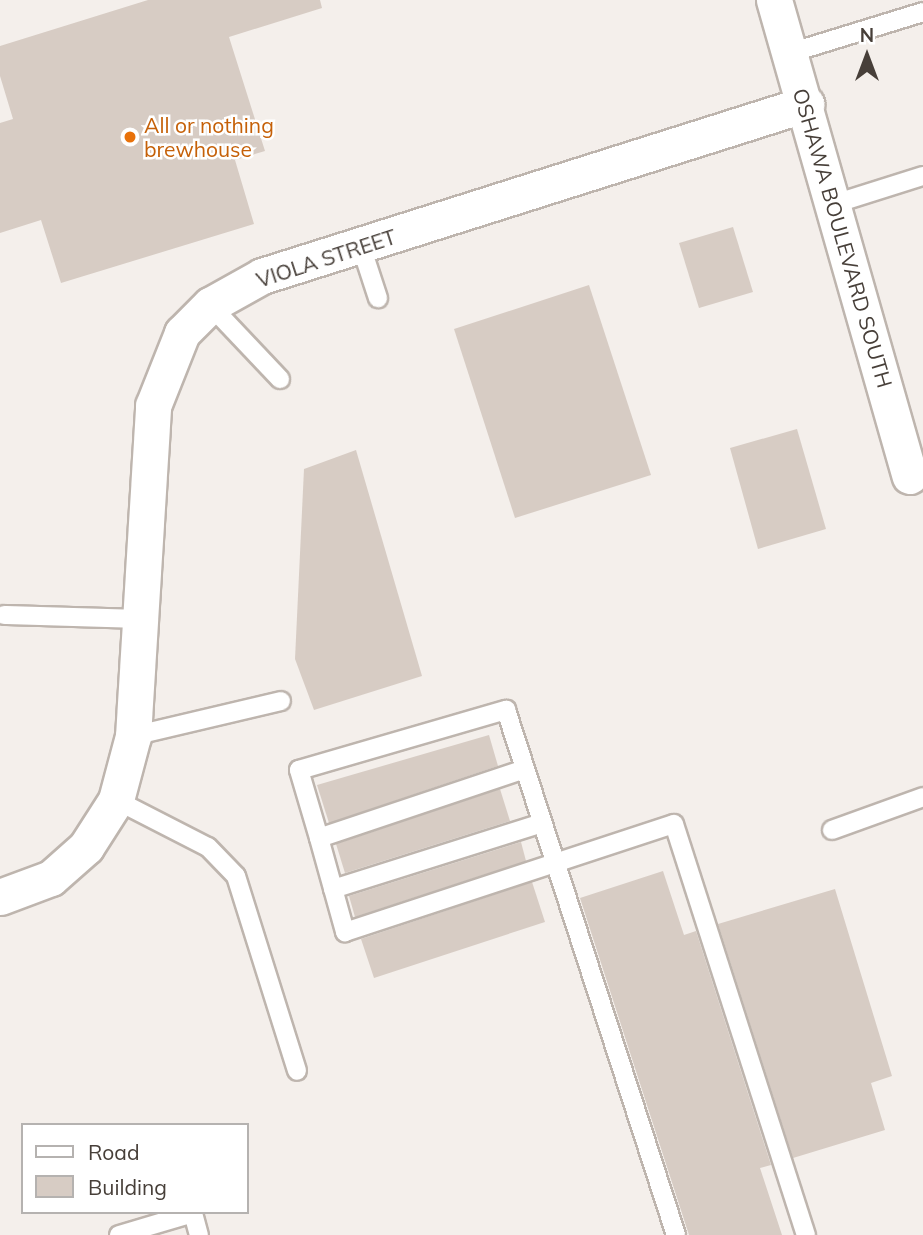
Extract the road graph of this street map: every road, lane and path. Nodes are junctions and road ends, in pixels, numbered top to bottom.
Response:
1 (774, 0) edge
2 (923, 12) edge
3 (790, 53) junction
4 (806, 104) junction
5 (923, 176) edge
6 (834, 204) junction
7 (361, 246) junction
8 (378, 298) dead end
9 (210, 305) junction
10 (280, 379) dead end
11 (910, 476) dead end
12 (4, 615) dead end
13 (140, 619) junction
14 (281, 701) dead end
15 (133, 736) junction
16 (525, 769) junction
17 (923, 797) edge
18 (116, 800) junction
19 (542, 823) junction
20 (832, 830) dead end
21 (319, 838) junction
22 (554, 860) junction
23 (333, 889) junction
24 (0, 898) edge
25 (297, 1071) dead end
26 (190, 1214) edge
27 (193, 1214) edge
28 (119, 1235) edge
29 (199, 1235) edge
30 (676, 1235) edge
31 (806, 1235) edge

1 - 3 street, OSHAWA BOULEVARD SOUTH
2 - 3 lane
3 - 4 street, OSHAWA BOULEVARD SOUTH
4 - 6 street, OSHAWA BOULEVARD SOUTH
4 - 7 street, VIOLA STREET
5 - 6 lane
6 - 11 street, OSHAWA BOULEVARD SOUTH
7 - 8 lane
7 - 9 street, VIOLA STREET
9 - 10 lane
9 - 13 street, VIOLA STREET
12 - 13 lane
13 - 15 street, VIOLA STREET
14 - 15 lane
15 - 18 street, VIOLA STREET
16 - 19 lane
16 - 21 lane
16 - 21 lane
17 - 20 lane
18 - 24 street, VIOLA STREET
18 - 25 lane
19 - 22 lane
19 - 23 lane
21 - 23 lane
22 - 23 lane
22 - 30 lane
22 - 31 lane
26 - 28 lane
27 - 29 lane

